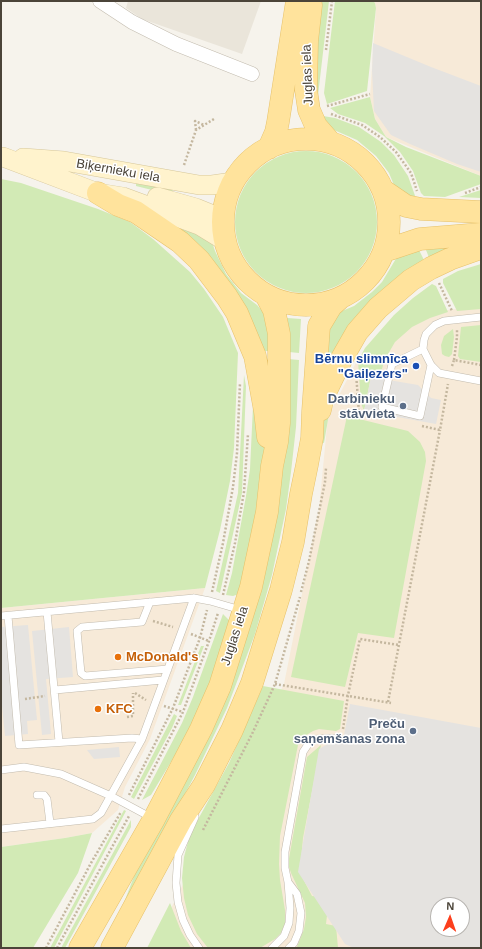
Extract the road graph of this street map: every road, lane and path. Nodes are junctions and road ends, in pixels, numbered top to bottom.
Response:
1 (100, 1) edge
2 (297, 1) edge
3 (312, 1) edge
4 (252, 74) dead end
5 (370, 94) dead end
6 (323, 108) dead end
7 (327, 113) dead end
8 (214, 119) dead end
9 (204, 125) junction
10 (196, 130) junction
11 (330, 142) junction
12 (277, 144) junction
13 (2, 156) edge
14 (184, 165) dead end
15 (61, 179) junction
16 (233, 182) junction
17 (384, 191) junction
18 (98, 193) junction
19 (418, 194) dead end
20 (481, 212) edge
21 (389, 214) junction
22 (223, 219) junction
23 (481, 221) edge
24 (481, 234) edge
25 (225, 241) junction
26 (481, 248) edge
27 (384, 251) junction
28 (266, 295) junction
29 (339, 299) junction
30 (318, 305) junction
31 (481, 317) edge
32 (423, 349) junction
33 (431, 365) junction
34 (481, 381) edge
35 (440, 430) dead end
36 (312, 438) junction
37 (272, 466) junction
38 (326, 466) dead end
39 (301, 494) junction
40 (194, 598) junction
41 (150, 602) junction
42 (244, 611) junction
43 (47, 612) junction
44 (4, 616) edge
45 (399, 645) junction
46 (168, 669) junction
47 (163, 680) junction
48 (275, 684) junction
49 (55, 693) junction
50 (348, 695) junction
51 (15, 700) junction
52 (155, 703) junction
53 (183, 712) dead end
54 (128, 717) dead end
55 (142, 739) junction
56 (342, 740) joint
57 (60, 742) junction
58 (1, 770) edge
59 (204, 785) junction
60 (37, 795) dead end
61 (111, 796) junction
62 (154, 819) junction
63 (50, 823) junction
64 (1, 829) edge
65 (203, 830) dead end
66 (288, 882) junction
67 (80, 948) edge
68 (112, 948) edge
69 (199, 948) edge
70 (272, 948) edge
71 (289, 948) edge

1 - 4 street
2 - 12 main road, Juglas iela
3 - 11 main road, Juglas iela
5 - 6 path
7 - 19 path
8 - 9 path
9 - 10 path
9 - 10 path
10 - 14 path
11 - 12 main road
11 - 17 main road
12 - 16 main road
13 - 15 main road, Biķernieku iela
13 - 16 main road, Biķernieku iela
15 - 18 main road, Biķernieku iela
15 - 22 main road, Biķernieku iela
16 - 22 main road
17 - 20 main road
17 - 21 main road
18 - 25 main road, Biķernieku iela
18 - 37 main road
21 - 23 main road
21 - 27 main road
22 - 25 main road
24 - 27 main road
25 - 28 main road
26 - 36 main road
27 - 29 main road
28 - 30 main road
28 - 37 main road, Juglas iela
29 - 30 main road
29 - 36 main road
30 - 39 main road
31 - 32 lane
32 - 33 lane
32 - 33 lane
33 - 34 lane
35 - 45 path
36 - 39 main road
37 - 42 main road, Juglas iela
38 - 48 path
39 - 59 main road
40 - 41 lane
40 - 42 lane
40 - 46 lane
41 - 43 lane
41 - 46 lane
42 - 62 main road, Juglas iela
43 - 44 lane
43 - 49 lane
44 - 51 lane
45 - 50 path
45 - 50 path
46 - 47 lane
47 - 49 lane
47 - 52 lane
48 - 50 path
48 - 65 path
49 - 51 path
49 - 57 lane
50 - 56 path
51 - 57 lane
52 - 53 path
52 - 54 path
52 - 55 lane
55 - 57 lane
55 - 61 lane
56 - 66 lane
58 - 61 lane
59 - 68 main road
59 - 69 lane
60 - 63 lane
61 - 62 lane
61 - 63 lane
62 - 67 main road, Juglas iela
63 - 64 lane
66 - 70 lane
66 - 71 lane

